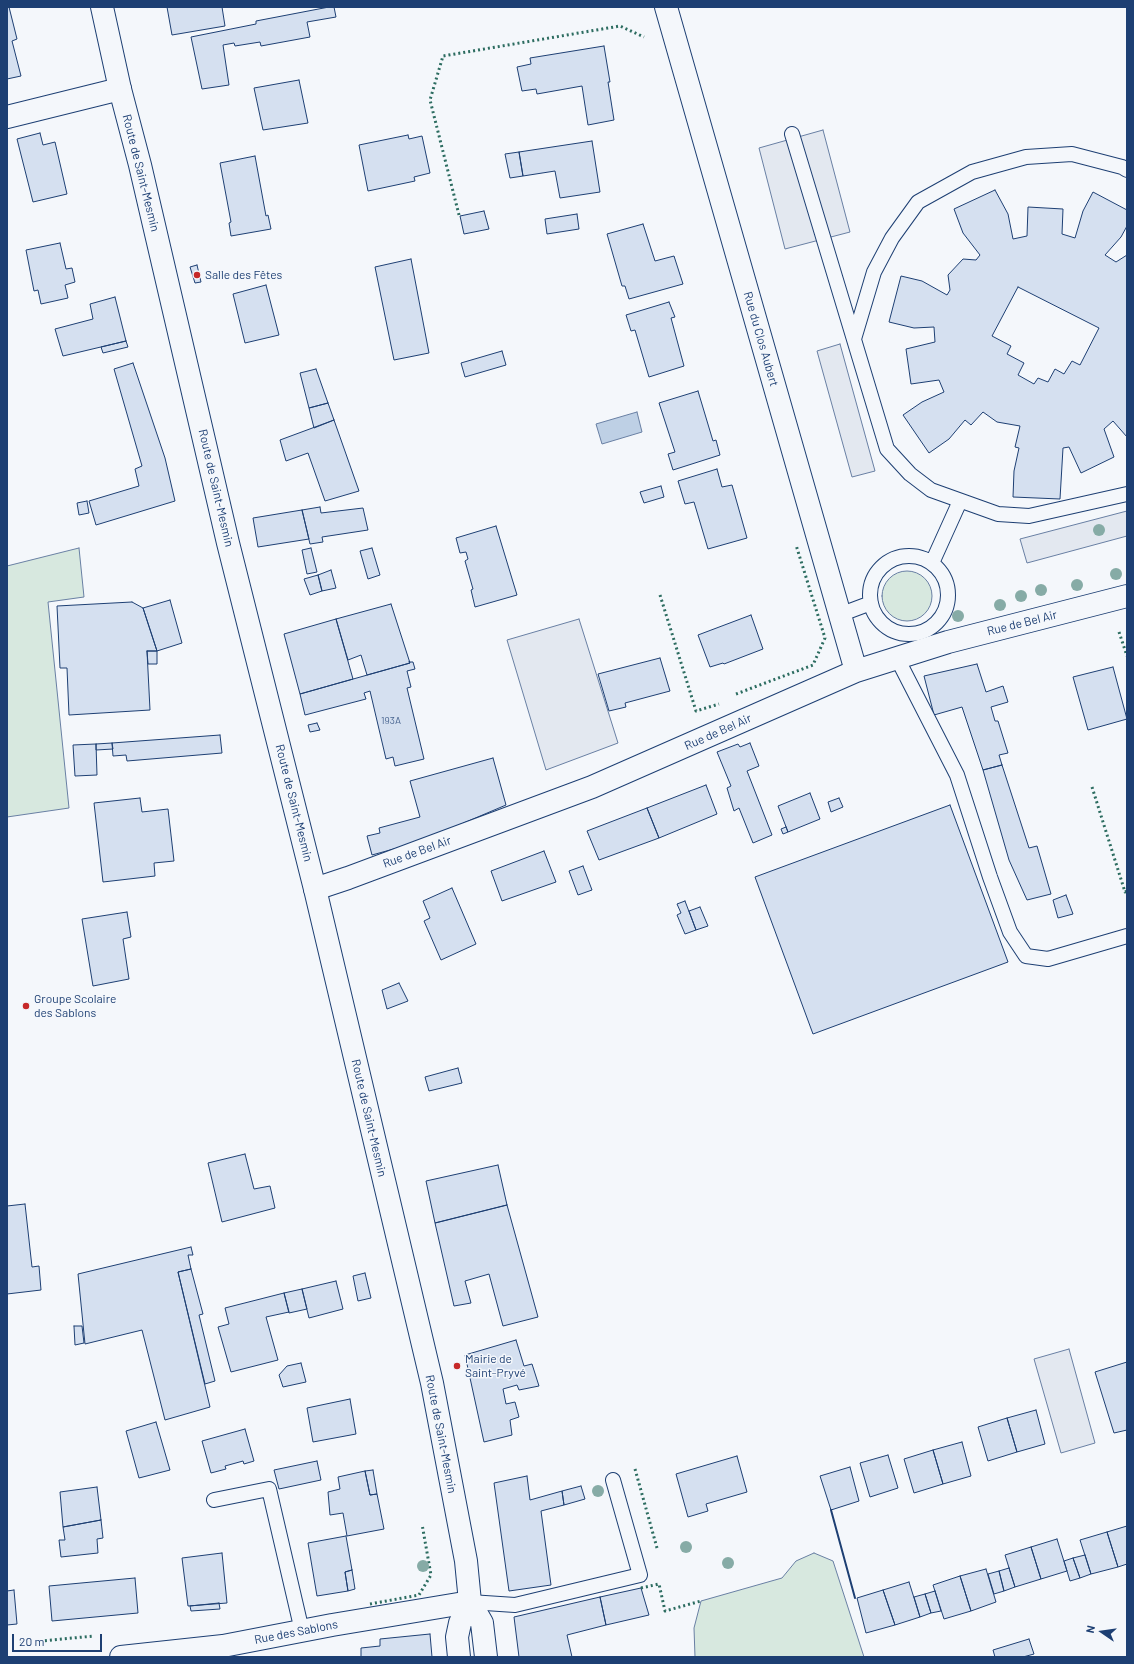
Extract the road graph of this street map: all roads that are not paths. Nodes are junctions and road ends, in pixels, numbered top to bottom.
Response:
1 (102, 7) edge
2 (666, 7) edge
3 (120, 89) junction
4 (7, 117) edge
5 (792, 134) dead end
6 (1127, 170) edge
7 (854, 339) junction
8 (1127, 494) edge
9 (960, 502) junction
10 (932, 563) junction
11 (1127, 596) edge
12 (871, 603) junction
13 (839, 615) junction
14 (926, 640) junction
15 (897, 658) junction
16 (856, 671) junction
17 (315, 889) junction
18 (1127, 936) edge
19 (613, 1480) dead end
20 (214, 1500) dead end
21 (470, 1602) junction
22 (302, 1631) junction
23 (122, 1657) edge
24 (459, 1657) edge
25 (486, 1657) edge

1 - 3 street, Route de Saint-Mesmin
2 - 13 street, Rue du Clos Aubert
3 - 4 street
3 - 17 street, Route de Saint-Mesmin
5 - 7 lane
6 - 7 lane
7 - 9 lane
8 - 9 lane
9 - 10 lane
10 - 12 lane
10 - 14 lane
11 - 14 street, Rue de Bel Air
12 - 13 lane
12 - 14 lane
13 - 16 street, Rue du Clos Aubert
14 - 15 street, Rue de Bel Air
15 - 16 street, Rue de Bel Air
15 - 18 lane
16 - 17 street, Rue de Bel Air
17 - 21 street, Route de Saint-Mesmin
19 - 21 lane
20 - 22 lane
21 - 22 street, Rue des Sablons
21 - 24 street
21 - 25 street, Route de Saint-Mesmin
22 - 23 street, Rue des Sablons

